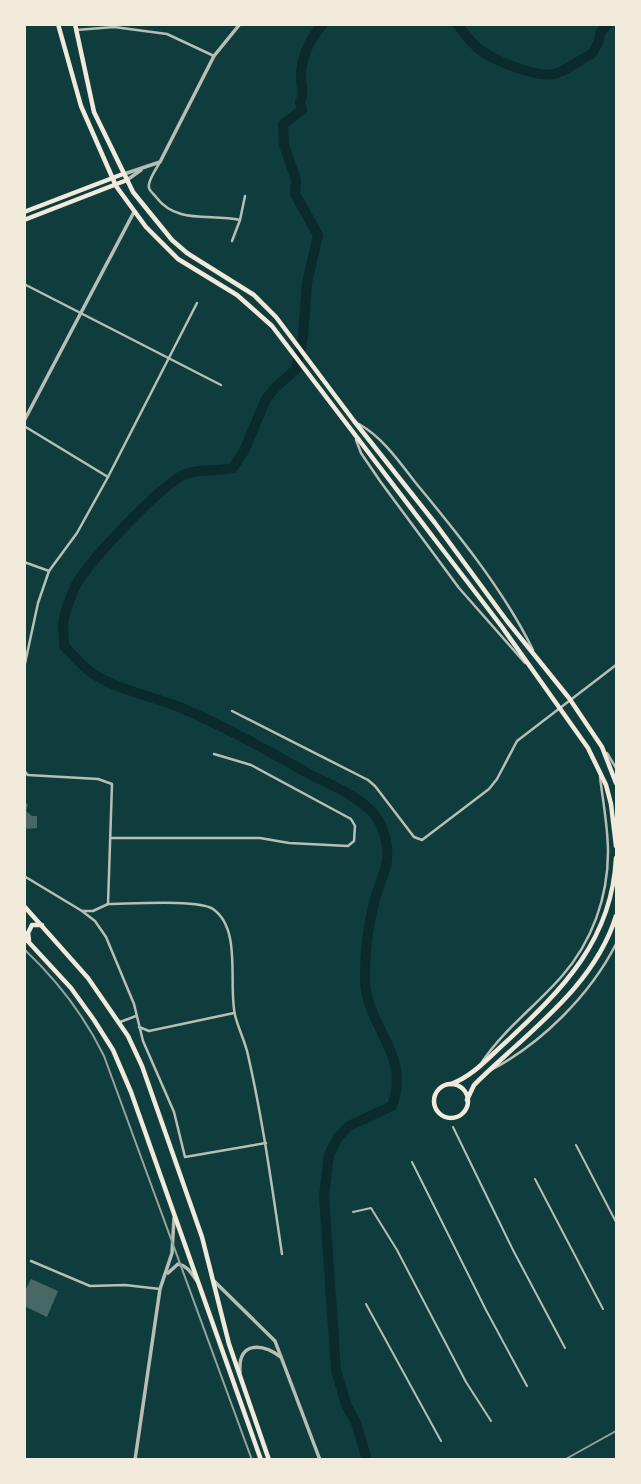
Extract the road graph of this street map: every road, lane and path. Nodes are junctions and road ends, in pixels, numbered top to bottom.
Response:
1 (58, 24) edge
2 (90, 24) edge
3 (240, 24) edge
4 (75, 27) edge
5 (91, 31) junction
6 (214, 56) junction
7 (160, 162) junction
8 (142, 168) junction
9 (123, 174) junction
10 (113, 178) junction
11 (127, 180) junction
12 (116, 186) junction
13 (245, 196) dead end
14 (24, 212) edge
15 (134, 212) junction
16 (24, 220) edge
17 (240, 220) junction
18 (232, 241) dead end
19 (24, 284) edge
20 (197, 303) dead end
21 (82, 312) junction
22 (167, 357) junction
23 (221, 385) dead end
24 (354, 421) junction
25 (24, 424) edge
26 (349, 428) junction
27 (108, 477) junction
28 (24, 562) edge
29 (49, 571) junction
30 (536, 656) junction
31 (617, 665) edge
32 (24, 668) edge
33 (547, 691) junction
34 (571, 700) junction
35 (560, 708) junction
36 (232, 711) dead end
37 (602, 747) junction
38 (214, 754) dead end
39 (617, 768) edge
40 (24, 771) edge
41 (600, 773) junction
42 (617, 783) edge
43 (110, 838) junction
44 (617, 846) edge
45 (617, 858) edge
46 (24, 876) edge
47 (108, 904) junction
48 (24, 906) edge
49 (82, 911) junction
50 (617, 916) edge
51 (43, 925) junction
52 (27, 940) edge
53 (617, 944) edge
54 (234, 1013) junction
55 (136, 1016) junction
56 (119, 1023) junction
57 (139, 1027) junction
58 (479, 1066) junction
59 (485, 1074) junction
60 (451, 1084) junction
61 (467, 1100) junction
62 (453, 1127) dead end
63 (265, 1143) junction
64 (576, 1145) dead end
65 (412, 1161) dead end
66 (535, 1179) dead end
67 (353, 1212) dead end
68 (174, 1216) junction
69 (617, 1222) edge
70 (282, 1254) dead end
71 (31, 1261) dead end
72 (164, 1278) junction
73 (213, 1280) junction
74 (197, 1282) junction
75 (160, 1289) junction
76 (366, 1304) dead end
77 (603, 1310) dead end
78 (565, 1348) dead end
79 (283, 1359) junction
80 (241, 1381) junction
81 (527, 1386) dead end
82 (491, 1421) dead end
83 (441, 1441) dead end
84 (135, 1460) edge
85 (261, 1460) edge
86 (269, 1460) edge
87 (320, 1460) edge

1 - 10 main road
2 - 5 street
3 - 6 street
4 - 5 street
4 - 9 main road
5 - 6 street
6 - 7 street
7 - 8 street
7 - 17 street
8 - 9 street
8 - 11 street
9 - 10 main road
9 - 11 main road
10 - 12 main road
10 - 14 main road
11 - 12 main road
11 - 24 main road
12 - 15 main road
12 - 16 main road
13 - 17 street
15 - 21 street
15 - 26 main road
17 - 18 street
19 - 21 street
20 - 22 street
21 - 22 street
21 - 25 street
22 - 23 street
22 - 27 street
24 - 30 main road
24 - 30 street
25 - 27 street
26 - 33 main road
26 - 33 street
27 - 29 street
28 - 29 street
29 - 32 street
30 - 34 main road
31 - 34 street
33 - 35 main road
34 - 35 street
34 - 37 main road
35 - 36 street
35 - 41 main road
37 - 39 street
37 - 42 main road
38 - 43 street
40 - 43 street
41 - 44 main road
41 - 58 street
43 - 47 street
45 - 58 main road
46 - 49 street
47 - 49 street
47 - 54 street
48 - 51 main road
49 - 55 street
50 - 59 main road
51 - 52 main road
51 - 56 main road
52 - 68 main road
53 - 59 street
54 - 57 street
54 - 63 street
55 - 56 street
55 - 57 street
56 - 73 main road
57 - 63 street
58 - 60 main road
59 - 61 main road
60 - 61 main road
60 - 61 main road
62 - 78 lane
63 - 70 street
64 - 69 lane
65 - 81 lane
66 - 77 lane
67 - 82 lane
68 - 72 street
68 - 74 main road
71 - 75 street
72 - 74 street
72 - 75 street
73 - 79 street
73 - 80 main road
74 - 85 main road
75 - 84 street
76 - 83 lane
79 - 80 street
79 - 87 street
80 - 86 main road

